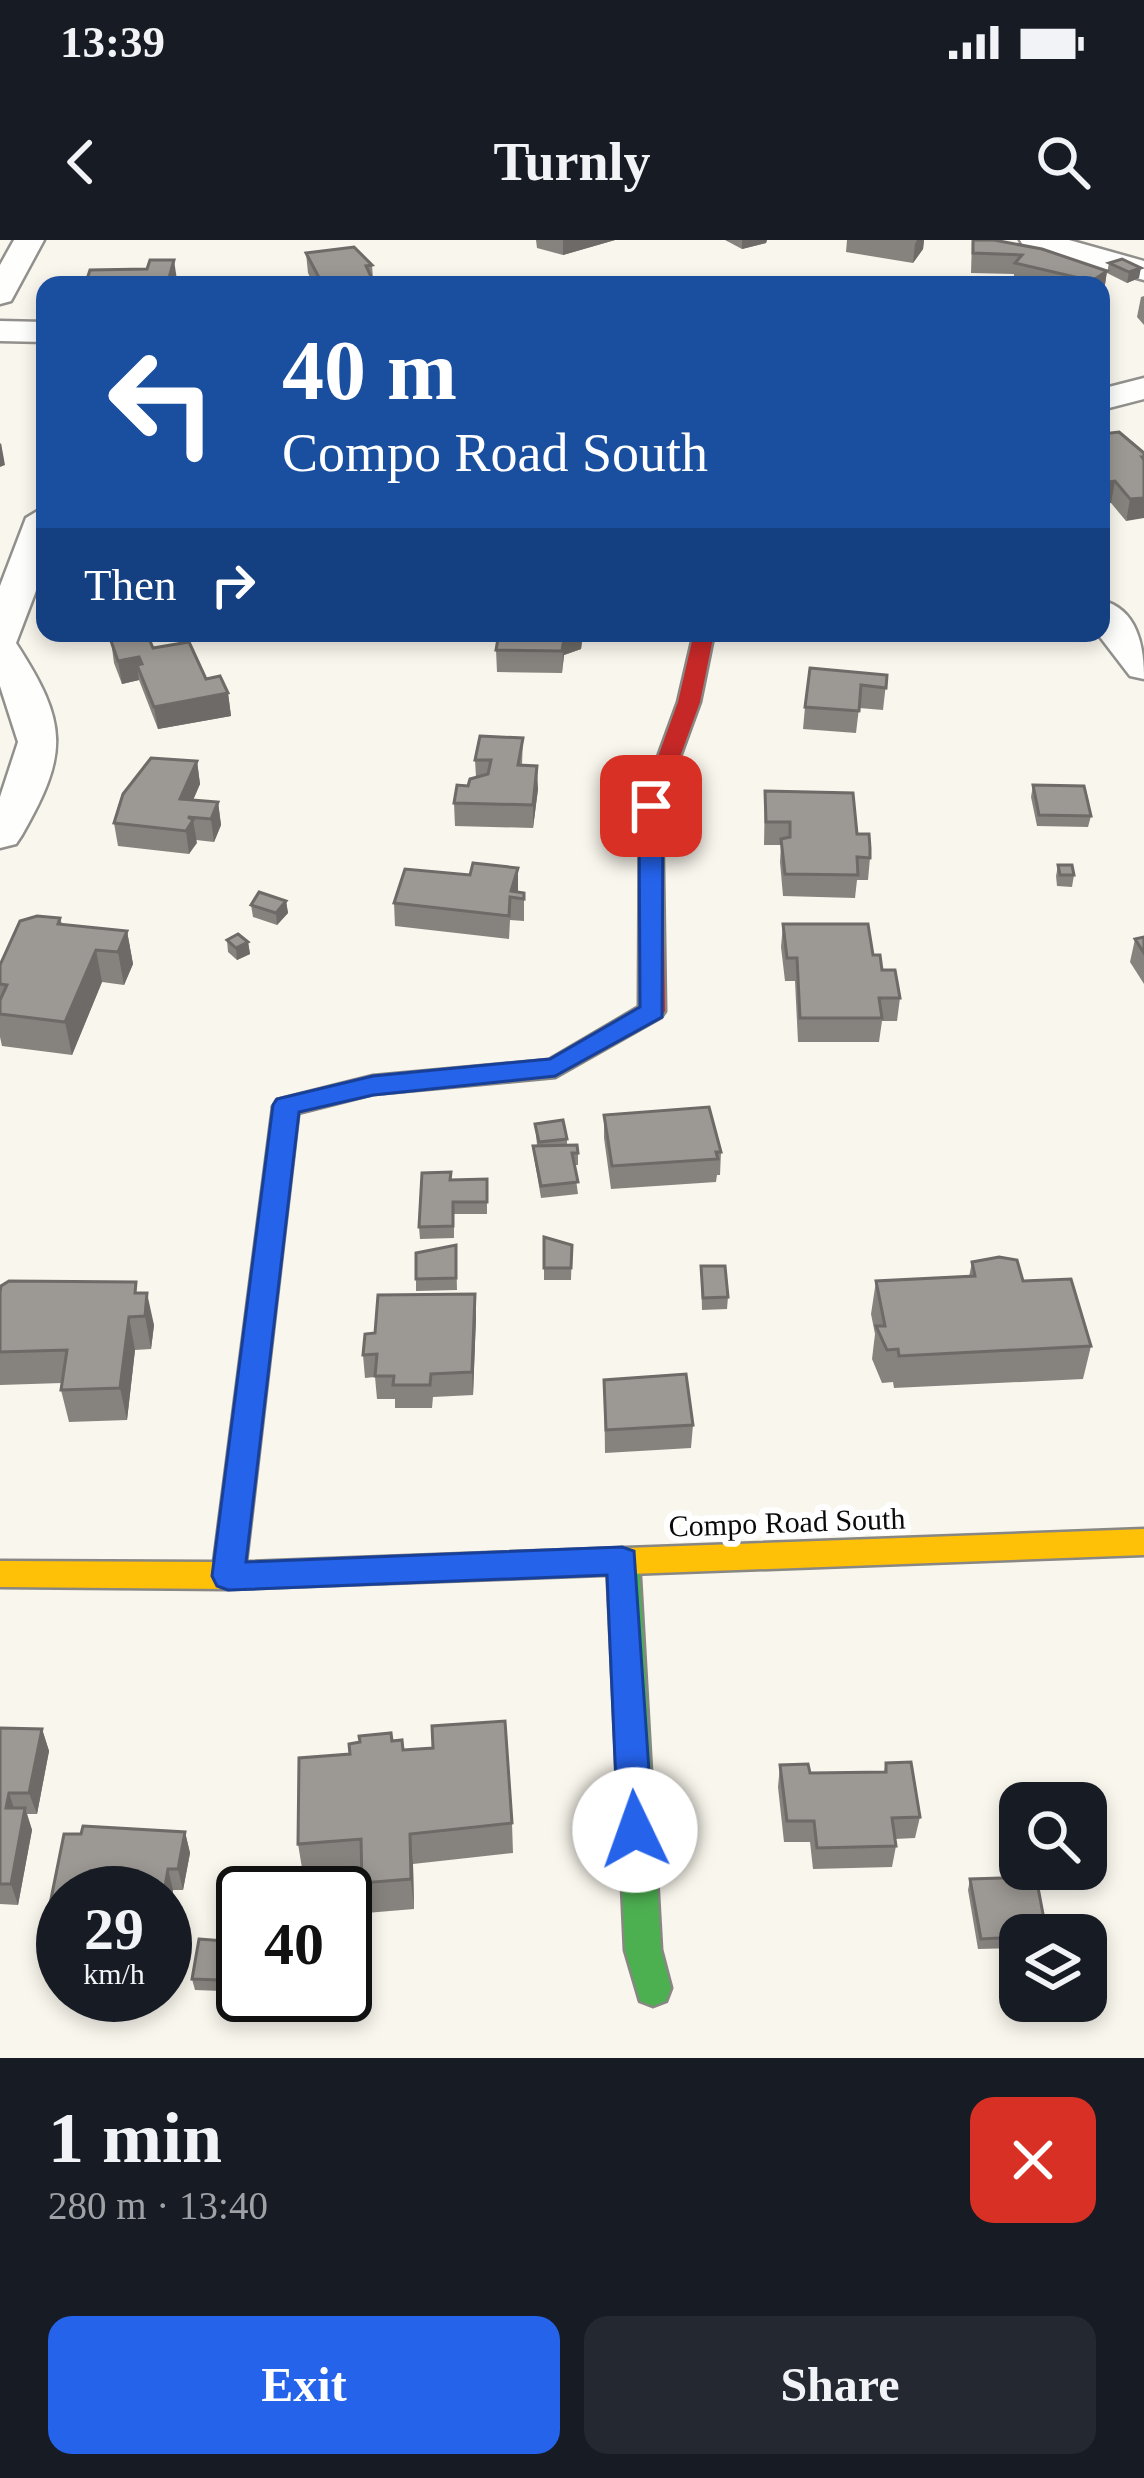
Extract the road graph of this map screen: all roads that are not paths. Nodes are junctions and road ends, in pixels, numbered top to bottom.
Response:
1 (28, 240) edge
2 (1035, 240) edge
3 (1144, 271) edge
4 (0, 294) edge
5 (0, 332) edge
6 (36, 332) edge
7 (1144, 388) edge
8 (1110, 397) edge
9 (36, 540) edge
10 (1110, 624) edge
11 (0, 638) edge
12 (702, 642) edge
13 (0, 648) edge
14 (1144, 668) edge
15 (0, 835) edge
16 (1144, 1542) edge
17 (622, 1561) junction
18 (0, 1574) edge
19 (228, 1576) junction
20 (653, 1988) dead end

1 - 4 street
2 - 3 street
5 - 6 street
7 - 8 street
9 - 11 street
10 - 14 street
12 - 19 street
13 - 15 street
16 - 17 street, Compo Road South
17 - 19 street, Compo Road South
17 - 20 street
18 - 19 street, Compo Road South

